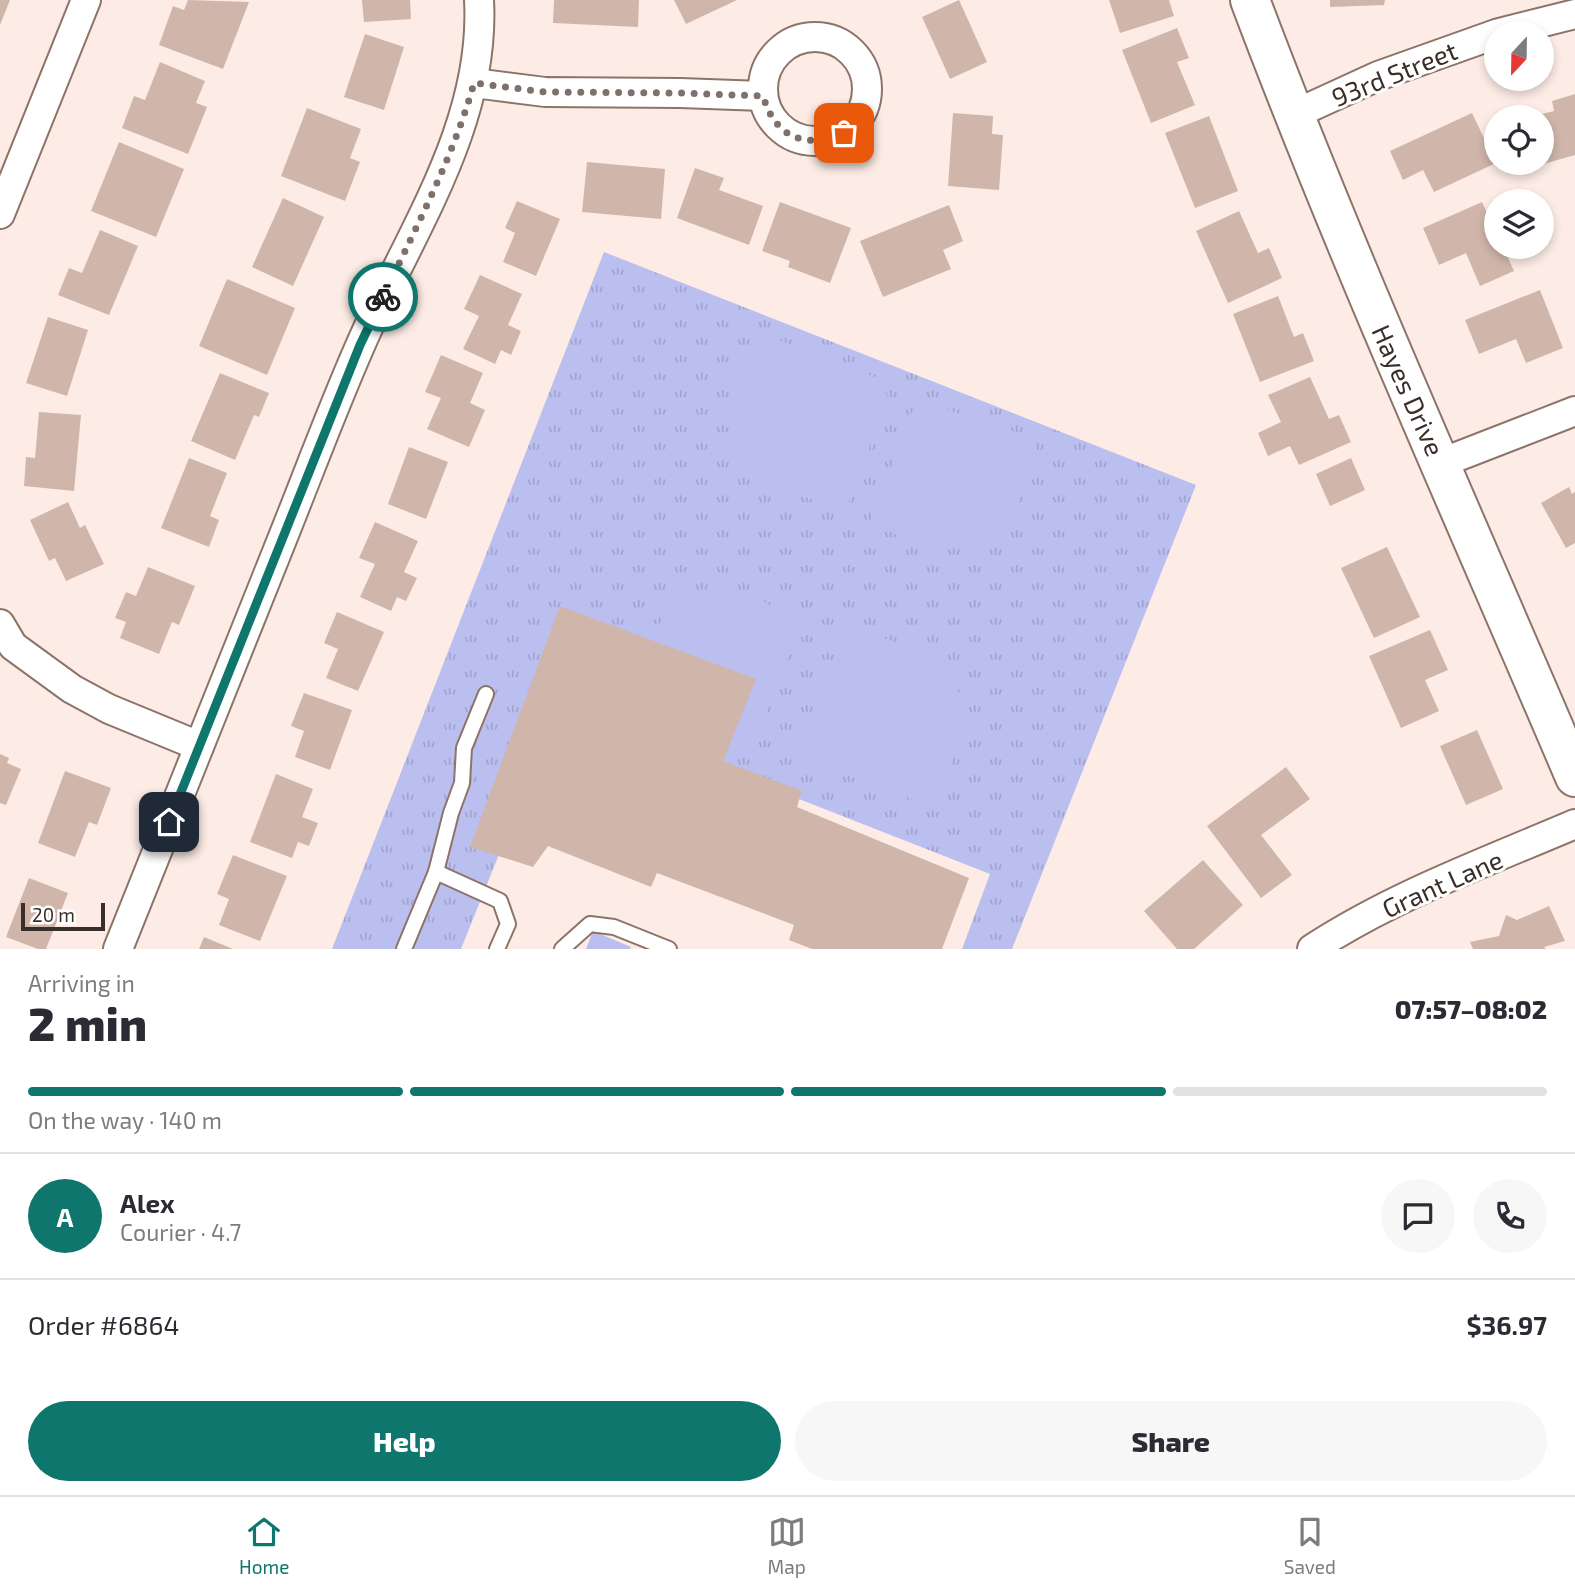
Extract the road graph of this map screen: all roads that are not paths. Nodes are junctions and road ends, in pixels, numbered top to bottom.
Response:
1 (86, 0) edge
2 (479, 0) edge
3 (1250, 0) edge
4 (1575, 14) edge
5 (1548, 21) edge
6 (1484, 39) edge
7 (474, 83) junction
8 (763, 96) dead end
9 (1293, 115) junction
10 (0, 214) edge
11 (1575, 411) edge
12 (1441, 463) junction
13 (4, 640) edge
14 (486, 694) dead end
15 (199, 746) junction
16 (1575, 777) edge
17 (1575, 824) edge
18 (436, 872) junction
19 (118, 949) edge
20 (404, 949) edge
21 (497, 949) edge
22 (562, 949) edge
23 (669, 949) edge
24 (1312, 949) edge

1 - 10 street
2 - 7 street
3 - 9 street, Hayes Drive
4 - 5 street, 93rd Street
6 - 9 street, 93rd Street
7 - 8 street
7 - 15 street
9 - 12 street, Hayes Drive
11 - 12 street
12 - 16 street, Hayes Drive
13 - 15 street
14 - 18 lane
15 - 19 street
17 - 24 street, Grant Lane
18 - 20 lane
18 - 21 lane
22 - 23 lane

